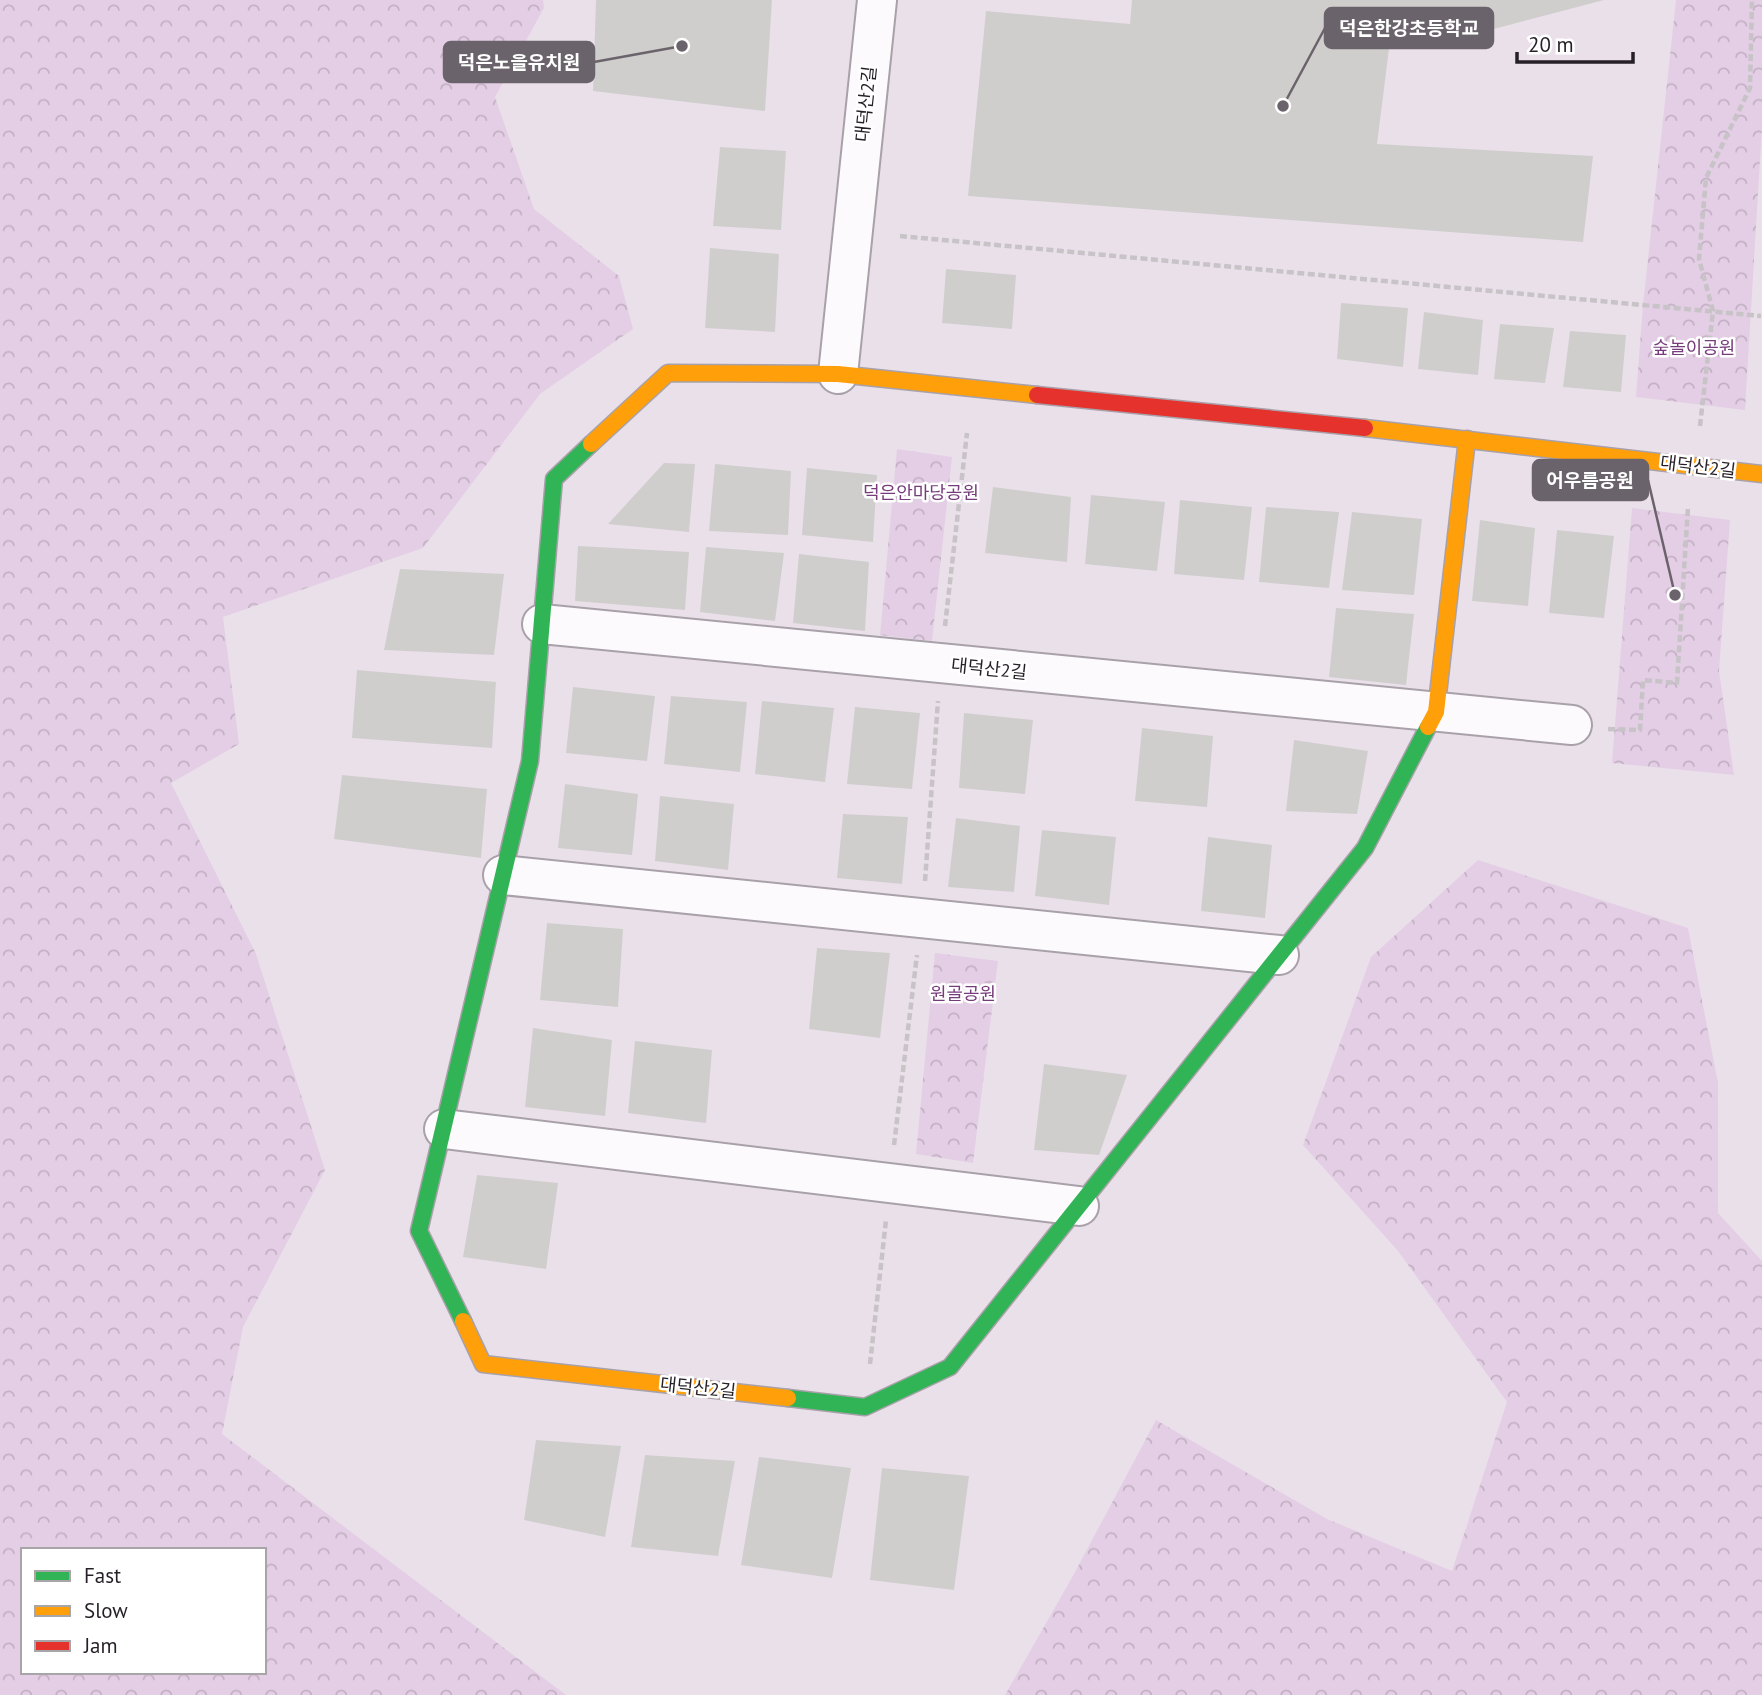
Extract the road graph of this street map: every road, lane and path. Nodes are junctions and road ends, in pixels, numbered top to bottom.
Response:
1 (877, 0) edge
2 (1752, 0) edge
3 (900, 236) dead end
4 (1713, 311) junction
5 (1761, 316) edge
6 (838, 374) junction
7 (1700, 426) dead end
8 (1467, 439) junction
9 (1762, 474) edge
10 (1688, 507) dead end
11 (542, 625) junction
12 (1436, 712) junction
13 (1572, 725) joint
14 (503, 875) junction
15 (1279, 955) junction
16 (444, 1129) junction
17 (1079, 1206) junction

1 - 6 street, 대덕산2길
2 - 4 path
3 - 4 path
4 - 5 path
4 - 7 path
6 - 8 street, 대덕산2길
6 - 11 street, 대덕산2길
8 - 9 street, 대덕산2길
8 - 12 street, 대덕산2길
10 - 13 path
11 - 12 street, 대덕산2길
11 - 14 street, 대덕산2길
12 - 13 street
12 - 15 street, 대덕산2길
14 - 15 street
14 - 16 street, 대덕산2길
15 - 17 street, 대덕산2길
16 - 17 street
16 - 17 street, 대덕산2길

